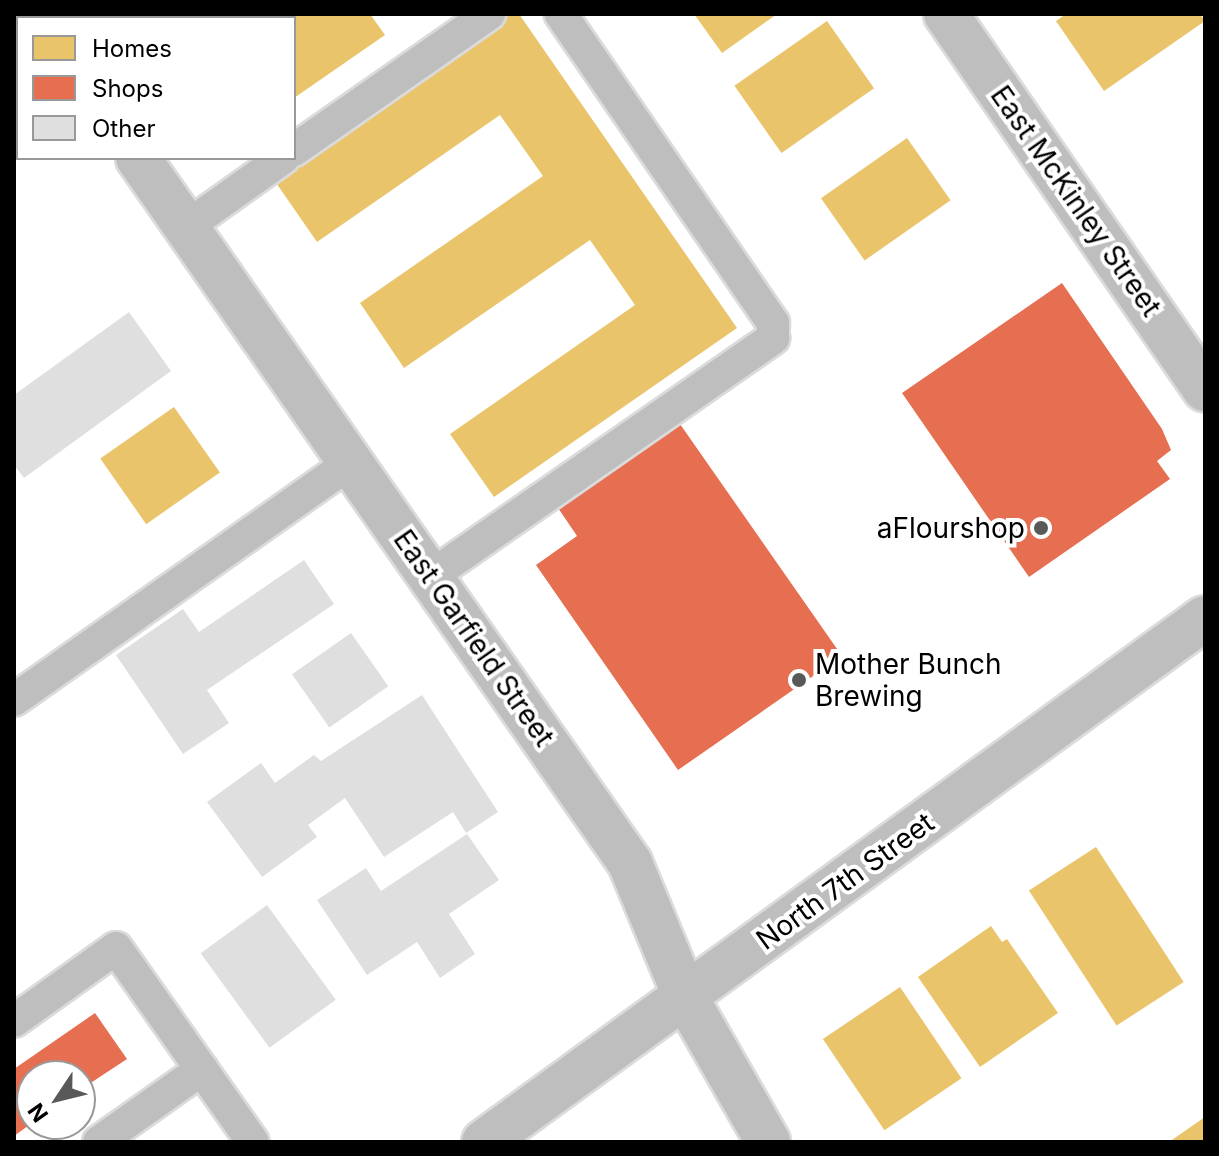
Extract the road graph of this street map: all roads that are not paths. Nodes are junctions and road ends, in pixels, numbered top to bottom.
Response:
1 (489, 14) edge
2 (561, 14) edge
3 (946, 14) edge
4 (296, 149) edge
5 (139, 160) edge
6 (280, 160) edge
7 (186, 227) junction
8 (1205, 389) edge
9 (351, 462) junction
10 (431, 576) junction
11 (1205, 618) edge
12 (14, 700) edge
13 (686, 998) junction
14 (14, 1021) edge
15 (202, 1069) junction
16 (99, 1142) edge
17 (253, 1142) edge
18 (484, 1142) edge
19 (768, 1142) edge

1 - 4 lane
2 - 10 lane
3 - 8 street, East McKinley Street
5 - 7 street, East Garfield Street
6 - 7 lane
7 - 9 street, East Garfield Street
9 - 10 street, East Garfield Street
9 - 12 lane
10 - 13 street, East Garfield Street
11 - 13 street, North 7th Street
13 - 18 street, North 7th Street
13 - 19 street, East Garfield Street
14 - 15 lane
15 - 16 lane
15 - 17 lane

